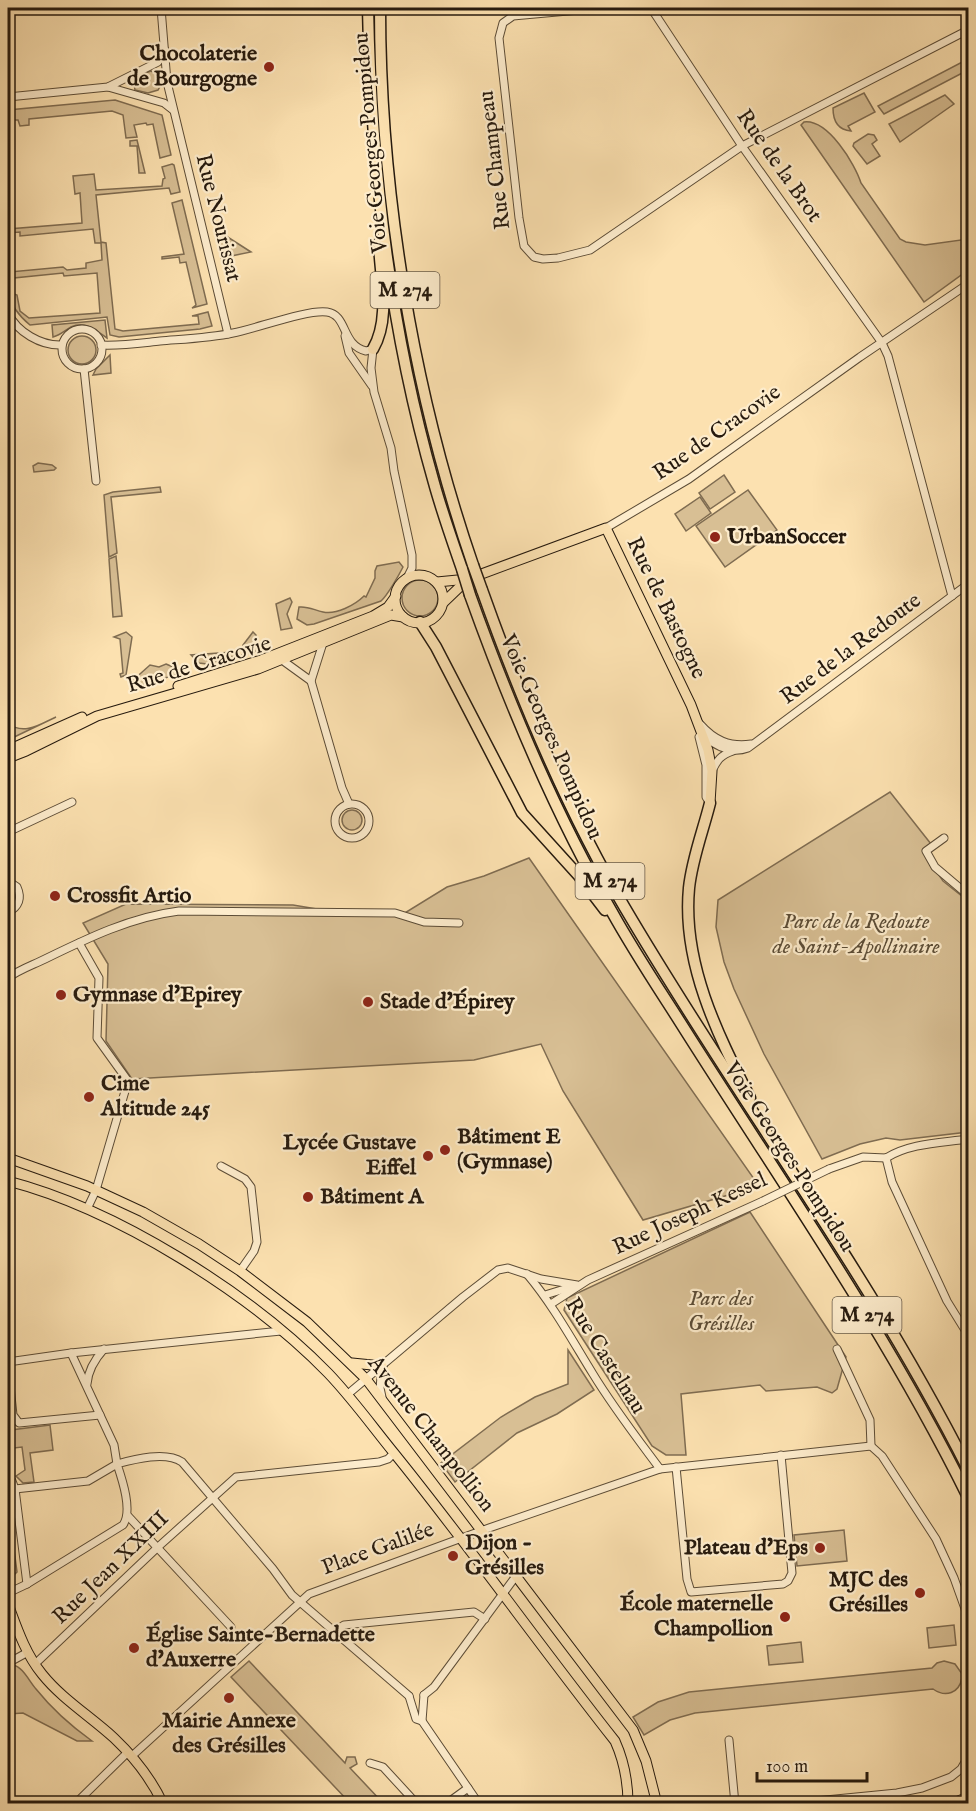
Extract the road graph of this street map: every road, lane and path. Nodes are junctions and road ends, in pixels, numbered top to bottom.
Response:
1 (161, 8) edge
2 (368, 8) edge
3 (380, 8) edge
4 (601, 8) edge
5 (651, 8) edge
6 (969, 30) edge
7 (165, 50) junction
8 (108, 87) junction
9 (8, 97) edge
10 (173, 110) junction
11 (742, 146) junction
12 (377, 170) junction
13 (969, 284) edge
14 (8, 313) edge
15 (344, 330) junction
16 (228, 334) junction
17 (882, 343) junction
18 (62, 345) junction
19 (101, 345) junction
20 (373, 349) junction
21 (84, 369) junction
22 (374, 392) junction
23 (96, 481) dead end
24 (606, 528) junction
25 (468, 579) junction
26 (406, 580) junction
27 (436, 582) junction
28 (969, 584) edge
29 (952, 596) junction
30 (396, 597) junction
31 (444, 602) junction
32 (403, 617) junction
33 (420, 622) junction
34 (322, 643) junction
35 (282, 660) junction
36 (311, 681) junction
37 (691, 705) junction
38 (702, 735) junction
39 (755, 743) junction
40 (8, 750) edge
41 (736, 751) junction
42 (8, 758) edge
43 (712, 771) junction
44 (72, 802) dead end
45 (710, 803) junction
46 (349, 804) junction
47 (8, 832) edge
48 (944, 838) dead end
49 (8, 881) edge
50 (969, 895) edge
51 (8, 912) edge
52 (459, 923) dead end
53 (79, 943) junction
54 (632, 946) junction
55 (8, 978) edge
56 (969, 1139) edge
57 (778, 1151) junction
58 (8, 1158) edge
59 (886, 1158) junction
60 (221, 1166) dead end
61 (9, 1184) edge
62 (96, 1190) junction
63 (87, 1209) junction
64 (240, 1271) junction
65 (527, 1274) junction
66 (577, 1285) junction
67 (544, 1295) junction
68 (551, 1304) junction
69 (281, 1331) junction
70 (969, 1335) edge
71 (105, 1349) junction
72 (837, 1349) dead end
73 (71, 1353) junction
74 (8, 1361) edge
75 (350, 1363) junction
76 (382, 1366) junction
77 (366, 1379) junction
78 (87, 1387) junction
79 (348, 1394) junction
80 (382, 1400) junction
81 (99, 1414) junction
82 (871, 1446) junction
83 (394, 1453) junction
84 (781, 1455) junction
85 (117, 1464) junction
86 (676, 1467) junction
87 (969, 1468) edge
88 (660, 1469) junction
89 (8, 1477) edge
90 (15, 1489) junction
91 (212, 1497) junction
92 (969, 1497) edge
93 (128, 1516) junction
94 (482, 1531) junction
95 (462, 1538) junction
96 (158, 1547) junction
97 (516, 1576) junction
98 (27, 1584) junction
99 (8, 1593) edge
100 (502, 1596) junction
101 (299, 1602) junction
102 (8, 1604) edge
103 (969, 1617) edge
104 (485, 1619) junction
105 (231, 1627) dead end
106 (335, 1631) junction
107 (28, 1652) junction
108 (8, 1664) edge
109 (35, 1664) junction
110 (423, 1695) junction
111 (410, 1696) junction
112 (422, 1721) junction
113 (729, 1740) dead end
114 (130, 1754) junction
115 (968, 1760) edge
116 (370, 1763) dead end
117 (468, 1788) junction
118 (969, 1797) edge
119 (657, 1802) edge
120 (75, 1803) edge
121 (163, 1803) edge
122 (417, 1803) edge
123 (446, 1803) edge
124 (479, 1803) edge
125 (628, 1803) edge
126 (735, 1803) edge
127 (785, 1803) edge
128 (951, 1803) edge

1 - 7 street, Rue Nourissat
2 - 12 highway, Voie Georges Pompidou / M 274
3 - 57 highway, Voie Georges Pompidou / M 274, bridge
4 - 11 street, Rue Champeau
5 - 11 street, Rue de la Brot
6 - 11 street
7 - 8 street
7 - 10 street, Rue Nourissat
8 - 9 street
8 - 10 street
10 - 16 street, Rue Nourissat
11 - 17 street, Rue de la Brot
12 - 20 highway
12 - 54 highway, Voie Georges Pompidou / M 274, bridge
13 - 17 street, Rue de Cracovie
14 - 18 street
15 - 16 street
15 - 20 street
15 - 22 street
16 - 19 street
17 - 24 street, Rue de Cracovie
17 - 29 street, Rue de la Brot
18 - 19 street
18 - 21 street
19 - 21 street
20 - 22 street
21 - 23 street
22 - 26 street
24 - 25 main road, Rue de Cracovie
24 - 37 main road, Rue de Bastogne
25 - 27 main road, Rue de Cracovie
25 - 31 main road, Rue de Cracovie
26 - 27 main road
26 - 30 main road
27 - 31 main road
28 - 29 street, Rue de la Redoute
29 - 39 street, Rue de la Redoute
30 - 32 main road
30 - 40 main road, Rue de Cracovie
31 - 33 main road
32 - 33 main road
32 - 34 main road, Rue de Cracovie
33 - 54 highway
34 - 35 main road, Rue de Cracovie
34 - 36 street
35 - 36 street
35 - 42 main road, Rue de Cracovie
36 - 46 street
37 - 38 main road, Rue de Bastogne
37 - 39 street
37 - 45 street, Rue de Bastogne
38 - 41 street
38 - 43 main road, Rue de Bastogne
39 - 41 street, Rue de la Redoute
41 - 43 street, Rue de la Redoute
43 - 45 main road, Rue de Bastogne
44 - 47 street
45 - 57 highway
46 - 46 street
48 - 50 street
49 - 51 street
52 - 53 street
53 - 55 street
53 - 62 street
54 - 92 highway, Voie Georges Pompidou / M 274
56 - 59 street, Rue Joseph Kessel
57 - 87 highway, Voie Georges Pompidou / M 274
58 - 62 main road, Avenue Champollion
59 - 66 street, Rue Joseph Kessel, bridge
59 - 70 street
60 - 64 street
61 - 63 main road, Avenue Champollion
62 - 63 street
62 - 64 main road, Avenue Champollion
63 - 69 main road, Avenue Champollion
64 - 75 main road, Avenue Champollion
65 - 66 street
65 - 67 street, Rue Castelnau
65 - 76 street
66 - 67 street, Rue Joseph Kessel
66 - 68 street, Rue Joseph Kessel
67 - 68 street, Rue Castelnau
68 - 88 street, Rue Castelnau
69 - 71 street
69 - 79 main road, Avenue Champollion
71 - 73 street
71 - 78 street
72 - 82 street
73 - 74 street
73 - 78 street
74 - 81 street
75 - 76 main road
75 - 77 main road, Avenue Champollion
76 - 77 street
76 - 80 street
77 - 79 street
77 - 80 main road, Avenue Champollion
78 - 81 street
79 - 83 main road, Avenue Champollion
80 - 94 main road, Avenue Champollion
81 - 85 street
82 - 84 street
82 - 103 street
83 - 91 street, Rue Jean XXIII
83 - 95 main road, Avenue Champollion
84 - 86 street
84 - 86 street
85 - 90 street
85 - 91 street
85 - 93 street
86 - 88 street
88 - 94 street, Place Galilée
89 - 90 street
90 - 98 street
91 - 96 street, Rue Jean XXIII
91 - 101 street
93 - 96 street
93 - 98 street
94 - 95 street, Place Galilée
94 - 97 main road, Avenue Champollion
95 - 100 main road, Avenue Champollion
95 - 101 street, Place Galilée
96 - 105 street
96 - 109 street, Rue Jean XXIII
97 - 100 street
97 - 119 main road, Avenue Champollion
98 - 99 street
100 - 104 street
100 - 125 main road, Avenue Champollion
101 - 106 street
101 - 114 street, Place Galilée
102 - 107 main road
104 - 106 street
104 - 110 street
106 - 111 street
107 - 108 street
107 - 109 main road
109 - 114 main road
110 - 111 street
110 - 112 street
111 - 112 street
112 - 117 street
113 - 126 street
114 - 120 street, Place Galilée
114 - 121 main road
115 - 127 street
116 - 122 street
117 - 123 street
117 - 124 street
118 - 128 main road

